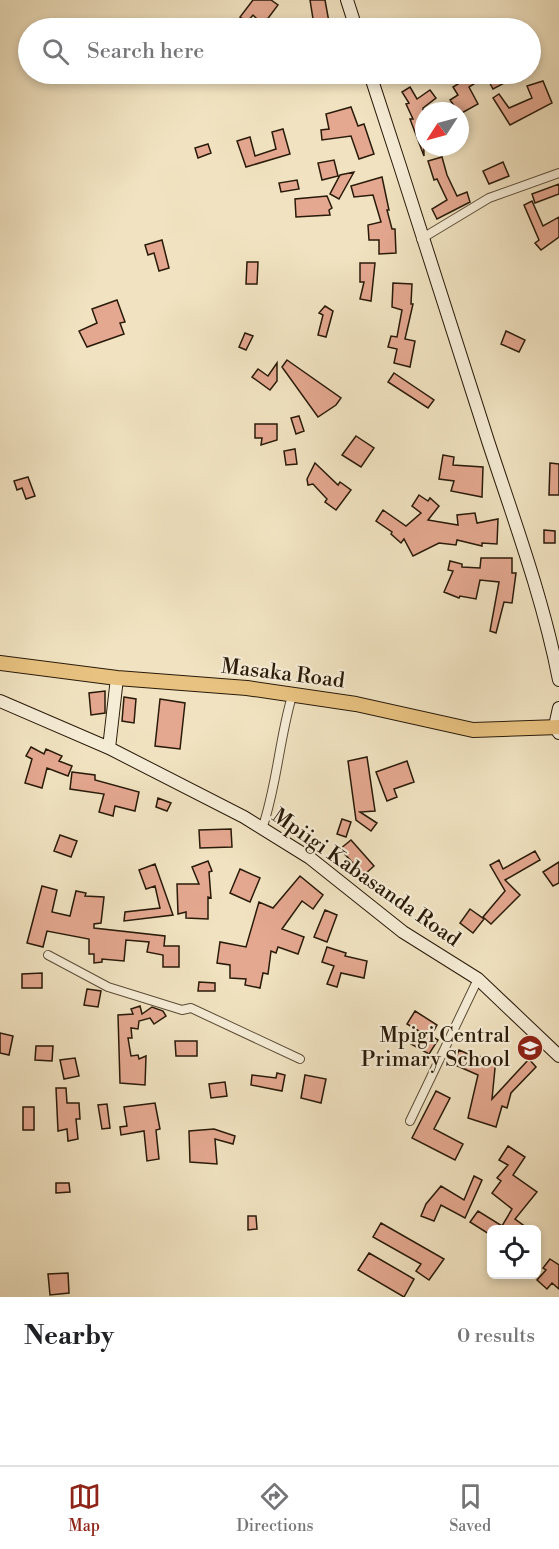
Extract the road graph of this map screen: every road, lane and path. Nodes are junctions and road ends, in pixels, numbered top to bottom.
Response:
1 (347, 0) edge
2 (353, 18) edge
3 (373, 84) edge
4 (559, 173) edge
5 (421, 239) junction
6 (0, 663) edge
7 (117, 678) junction
8 (559, 680) edge
9 (292, 696) junction
10 (0, 701) edge
11 (559, 708) edge
12 (558, 729) edge
13 (109, 748) junction
14 (262, 829) junction
15 (48, 955) dead end
16 (478, 979) junction
17 (559, 1056) edge
18 (300, 1059) dead end
19 (411, 1121) dead end

1 - 2 main road
3 - 5 main road
4 - 5 street
5 - 8 main road
6 - 7 main road, Masaka Road
7 - 9 main road, Masaka Road
7 - 13 main road
9 - 12 main road, Masaka Road
9 - 14 street
10 - 13 main road, Mpiigi Kabasanda Road
11 - 12 main road
13 - 14 main road, Mpiigi Kabasanda Road
14 - 16 main road, Mpiigi Kabasanda Road
15 - 18 street
16 - 17 main road, Mpiigi Kabasanda Road
16 - 19 street

